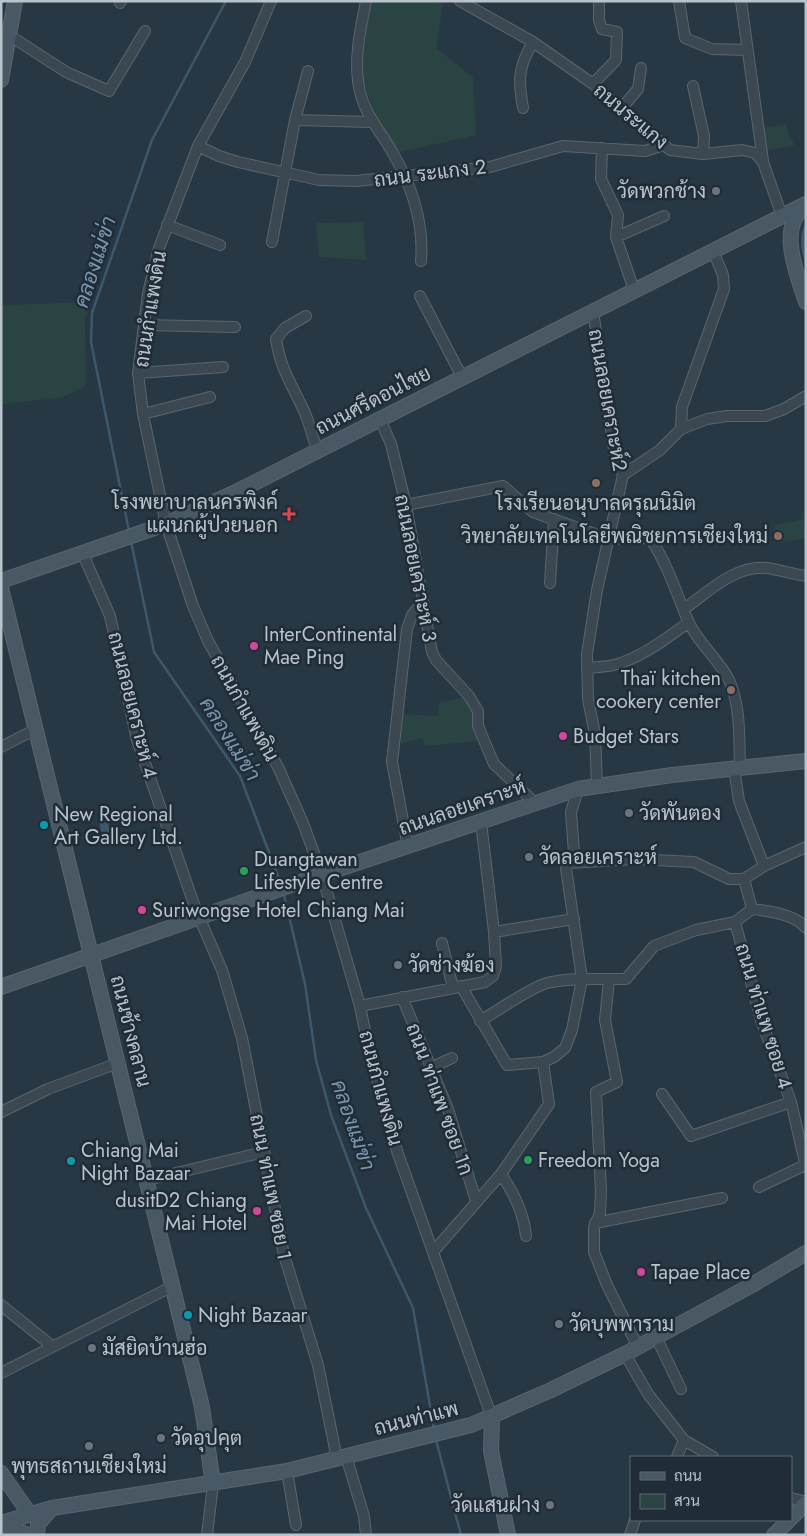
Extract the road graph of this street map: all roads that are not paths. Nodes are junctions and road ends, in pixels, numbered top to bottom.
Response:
1 (15, 1) edge
2 (271, 1) edge
3 (366, 1) edge
4 (460, 1) edge
5 (599, 1) edge
6 (679, 1) edge
7 (741, 1) edge
8 (145, 32) dead end
9 (9, 35) junction
10 (533, 42) junction
11 (746, 50) junction
12 (641, 68) dead end
13 (308, 71) dead end
14 (1, 80) edge
15 (593, 84) junction
16 (693, 86) dead end
17 (523, 108) dead end
18 (621, 109) junction
19 (295, 120) junction
20 (371, 122) junction
21 (198, 146) junction
22 (664, 146) junction
23 (602, 148) junction
24 (703, 154) junction
25 (763, 162) junction
26 (286, 172) junction
27 (405, 177) junction
28 (806, 205) edge
29 (664, 216) dead end
30 (782, 216) junction
31 (167, 225) junction
32 (753, 231) junction
33 (616, 237) junction
34 (272, 242) dead end
35 (792, 244) junction
36 (220, 245) dead end
37 (713, 250) junction
38 (421, 260) dead end
39 (634, 290) junction
40 (420, 296) dead end
41 (806, 302) edge
42 (593, 311) junction
43 (306, 316) dead end
44 (144, 325) junction
45 (234, 327) dead end
46 (223, 367) dead end
47 (138, 373) junction
48 (462, 377) junction
49 (806, 396) edge
50 (210, 397) dead end
51 (143, 414) junction
52 (380, 419) junction
53 (681, 429) junction
54 (318, 451) junction
55 (623, 474) junction
56 (406, 505) junction
57 (554, 520) junction
58 (166, 524) junction
59 (609, 539) junction
60 (82, 552) junction
61 (806, 576) edge
62 (1, 581) edge
63 (550, 583) dead end
64 (1, 588) edge
65 (423, 602) junction
66 (684, 609) junction
67 (689, 622) junction
68 (587, 668) junction
69 (36, 728) junction
70 (1, 747) edge
71 (806, 761) edge
72 (737, 768) junction
73 (597, 785) junction
74 (578, 789) junction
75 (560, 794) junction
76 (535, 803) junction
77 (572, 812) junction
78 (481, 822) junction
79 (408, 847) junction
80 (806, 847) edge
81 (569, 863) junction
82 (764, 866) junction
83 (322, 875) junction
84 (744, 878) junction
85 (752, 909) junction
86 (199, 917) junction
87 (574, 919) junction
88 (735, 922) junction
89 (806, 928) edge
90 (494, 932) junction
91 (442, 943) dead end
92 (92, 954) junction
93 (582, 979) junction
94 (609, 980) junction
95 (1, 987) edge
96 (457, 987) junction
97 (402, 997) junction
98 (360, 1006) junction
99 (480, 1021) junction
100 (452, 1058) dead end
101 (543, 1062) junction
102 (118, 1063) junction
103 (430, 1068) junction
104 (662, 1094) dead end
105 (791, 1102) junction
106 (1, 1112) edge
107 (264, 1152) junction
108 (806, 1166) edge
109 (501, 1174) junction
110 (147, 1180) junction
111 (759, 1187) dead end
112 (722, 1198) dead end
113 (476, 1201) junction
114 (595, 1223) junction
115 (526, 1236) dead end
116 (433, 1252) junction
117 (806, 1253) edge
118 (173, 1286) junction
119 (1, 1305) edge
120 (656, 1338) junction
121 (52, 1346) junction
122 (638, 1347) junction
123 (625, 1354) junction
124 (1, 1372) edge
125 (681, 1389) dead end
126 (492, 1418) junction
127 (471, 1425) junction
128 (684, 1440) junction
129 (491, 1451) junction
130 (677, 1456) edge
131 (710, 1456) edge
132 (341, 1458) junction
133 (287, 1471) junction
134 (1, 1474) edge
135 (213, 1484) junction
136 (792, 1498) edge
137 (806, 1502) edge
138 (52, 1508) junction
139 (29, 1513) junction
140 (792, 1517) edge
141 (635, 1521) edge
142 (788, 1521) edge
143 (1, 1523) edge
144 (296, 1525) dead end
145 (1, 1531) edge
146 (28, 1535) edge
147 (37, 1535) edge
148 (207, 1535) edge
149 (366, 1535) edge
150 (508, 1535) edge
151 (630, 1535) edge
152 (774, 1535) edge

1 - 9 street
2 - 21 street, ถนนกำแพงดิน
3 - 20 street
4 - 10 street, ถนนระแกง
5 - 15 street
6 - 11 street
7 - 11 street
8 - 9 street
9 - 14 street
10 - 15 street, ถนนระแกง
10 - 17 street
11 - 25 street
12 - 18 street
13 - 19 street
15 - 18 street, ถนนระแกง
16 - 24 street
18 - 22 street, ถนนระแกง
19 - 20 street
19 - 26 street
20 - 27 street
21 - 26 street, ถนน ระแกง 2
21 - 31 street, ถนนกำแพงดิน
22 - 23 street, ถนน ระแกง 2
22 - 24 street, ถนนระแกง
23 - 27 street, ถนน ระแกง 2
23 - 33 street
24 - 25 street, ถนนระแกง
25 - 30 street
26 - 27 street, ถนน ระแกง 2
26 - 34 street
27 - 38 street
28 - 30 street, ถนนศรีดอนไชย
28 - 35 street
29 - 33 street
30 - 32 street, ถนนศรีดอนไชย
31 - 36 street
31 - 44 street, ถนนกำแพงดิน
32 - 35 street, ถนนศรีดอนไชย
32 - 37 street, ถนนศรีดอนไชย
33 - 39 street
35 - 41 street
37 - 39 street, ถนนศรีดอนไชย
37 - 53 street
39 - 42 street, ถนนศรีดอนไชย
40 - 48 street
42 - 48 street, ถนนศรีดอนไชย
42 - 55 street, ถนนลอยเคราะห์2
43 - 54 street
44 - 45 street
44 - 47 street, ถนนกำแพงดิน
46 - 47 street
47 - 51 street, ถนนกำแพงดิน
48 - 52 street, ถนนศรีดอนไชย
49 - 53 street
50 - 51 street
51 - 58 street, ถนนกำแพงดิน
52 - 54 street, ถนนศรีดอนไชย
52 - 56 street, ถนนลอยเคราะห์ 3
53 - 55 street
54 - 58 street, ถนนศรีดอนไชย
55 - 59 street, ถนนลอยเคราะห์2
56 - 57 street
56 - 65 street, ถนนลอยเคราะห์ 3
57 - 59 street
57 - 63 street
58 - 60 street, ถนนศรีดอนไชย
58 - 83 street, ถนนกำแพงดิน
59 - 66 street
59 - 68 street, ถนนลอยเคราะห์2
60 - 62 street, ถนนศรีดอนไชย
60 - 86 street, ถนนลอยเคราะห์ 4
61 - 66 street
64 - 69 street, ถนนช้างคลาน
65 - 76 street, ถนนลอยเคราะห์ 3
65 - 79 street
66 - 67 street
67 - 68 street
67 - 72 street
68 - 73 street, ถนนลอยเคราะห์2
69 - 70 street
69 - 92 street, ถนนช้างคลาน
71 - 72 street, ถนนลอยเคราะห์
72 - 73 street, ถนนลอยเคราะห์
72 - 82 street
73 - 74 street, ถนนลอยเคราะห์
74 - 75 street, ถนนลอยเคราะห์
74 - 77 street
75 - 76 street, ถนนลอยเคราะห์
75 - 77 street
76 - 78 street, ถนนลอยเคราะห์
77 - 81 street
78 - 79 street, ถนนลอยเคราะห์
78 - 90 street
79 - 83 street, ถนนลอยเคราะห์
80 - 82 street
81 - 84 street
81 - 87 street
82 - 84 street
83 - 86 street, ถนนลอยเคราะห์
83 - 98 street, ถนนกำแพงดิน
84 - 85 street
85 - 88 street
85 - 89 street
86 - 92 street, ถนนลอยเคราะห์
86 - 107 street, ถนน ท่าแพ ซอย 1
87 - 90 street
87 - 93 street
88 - 94 street
88 - 105 street, ถนน ท่าแพ ซอย 4
90 - 96 street
91 - 96 street
92 - 95 street, ถนนลอยเคราะห์
92 - 102 street, ถนนช้างคลาน
93 - 94 street
93 - 99 street
93 - 101 street
94 - 114 street
96 - 97 street
96 - 99 street
97 - 98 street
97 - 103 street, ถนน ท่าแพ ซอย 1ก
98 - 116 street, ถนนกำแพงดิน
99 - 101 street
100 - 103 street
101 - 109 street
102 - 106 street
102 - 110 street, ถนนช้างคลาน
103 - 113 street, ถนน ท่าแพ ซอย 1ก
104 - 105 street
105 - 108 street, ถนน ท่าแพ ซอย 4
107 - 110 street
107 - 132 street, ถนน ท่าแพ ซอย 1
108 - 111 street
109 - 113 street
109 - 115 street
110 - 118 street, ถนนช้างคลาน
112 - 114 street
113 - 116 street
114 - 122 street
116 - 126 street, ถนนกำแพงดิน
117 - 120 street, ถนนท่าแพ
118 - 121 street
118 - 135 street, ถนนช้างคลาน
119 - 121 street
120 - 122 street, ถนนท่าแพ
120 - 125 street
121 - 124 street
122 - 123 street, ถนนท่าแพ
123 - 126 street, ถนนท่าแพ
123 - 128 street
126 - 127 street, ถนนท่าแพ
126 - 129 street
127 - 129 street
127 - 132 street, ถนนท่าแพ
128 - 130 street
128 - 131 street
129 - 150 street
132 - 133 street, ถนนท่าแพ
132 - 149 street, ถนน ท่าแพ ซอย 1
133 - 135 street, ถนนท่าแพ
133 - 144 street
134 - 139 street
135 - 138 street, ถนนท่าแพ
135 - 148 street
136 - 137 street
137 - 140 street
138 - 139 street, ถนนท่าแพ
138 - 147 street
139 - 143 street, ถนนท่าแพ
141 - 151 street
142 - 152 street
145 - 146 street

